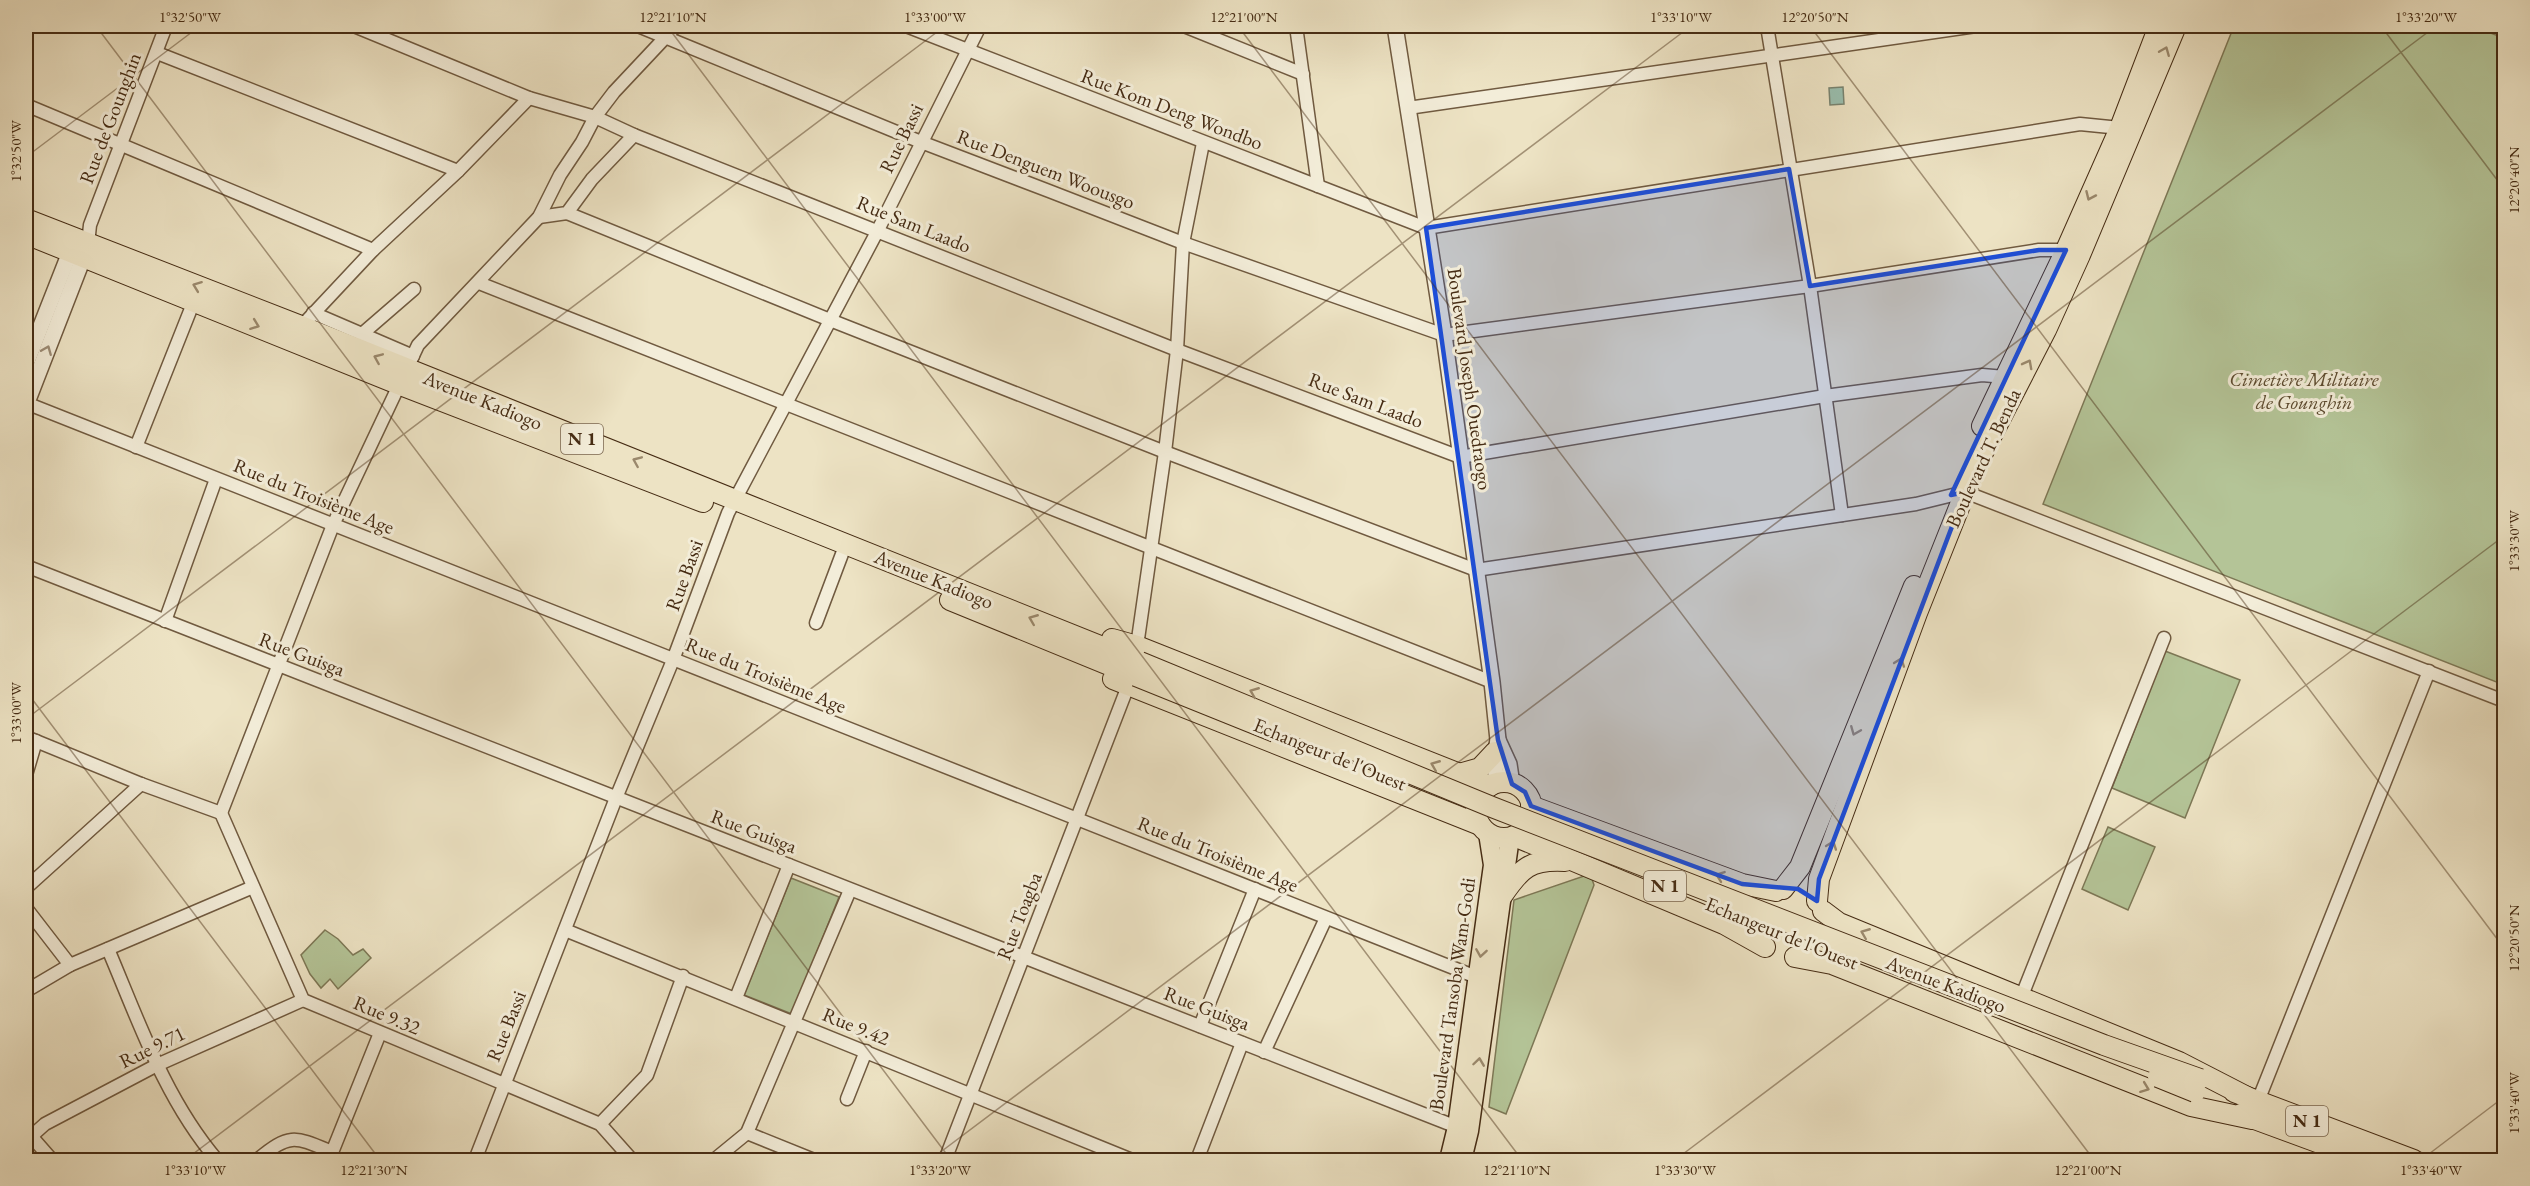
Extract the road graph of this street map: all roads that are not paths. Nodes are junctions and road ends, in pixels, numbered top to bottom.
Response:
1 (166, 26) edge
2 (354, 26) edge
3 (638, 26) edge
4 (676, 26) edge
5 (906, 26) edge
6 (980, 26) edge
7 (1184, 26) edge
8 (1296, 26) edge
9 (1395, 26) edge
10 (1767, 26) edge
11 (1976, 26) edge
12 (2159, 26) edge
13 (2176, 26) edge
14 (2500, 26) edge
15 (2505, 27) edge
16 (666, 36) junction
17 (967, 50) junction
18 (157, 53) junction
19 (1772, 57) junction
20 (1303, 74) junction
21 (530, 98) junction
22 (26, 105) edge
23 (1407, 108) junction
24 (595, 117) junction
25 (2120, 128) junction
26 (634, 135) junction
27 (921, 142) junction
28 (1203, 142) junction
29 (121, 145) junction
30 (1790, 169) junction
31 (458, 171) junction
32 (1318, 186) junction
33 (567, 213) junction
34 (539, 217) junction
35 (26, 219) edge
36 (1425, 228) junction
37 (878, 230) junction
38 (26, 234) edge
39 (1183, 243) junction
40 (81, 244) junction
41 (373, 250) junction
42 (2066, 250) junction
43 (479, 283) junction
44 (1810, 286) junction
45 (414, 289) dead end
46 (194, 302) junction
47 (830, 321) junction
48 (301, 326) junction
49 (362, 334) junction
50 (1444, 335) junction
51 (1177, 350) junction
52 (26, 364) edge
53 (407, 370) junction
54 (2005, 377) junction
55 (1826, 396) junction
56 (26, 404) edge
57 (786, 404) junction
58 (136, 447) junction
59 (1165, 452) junction
60 (1460, 457) junction
61 (216, 479) junction
62 (1958, 494) junction
63 (730, 507) junction
64 (1842, 515) junction
65 (333, 525) junction
66 (1151, 548) junction
67 (842, 554) junction
68 (26, 566) edge
69 (1476, 570) junction
70 (165, 621) junction
71 (816, 623) dead end
72 (2164, 638) dead end
73 (1086, 649) junction
74 (673, 660) junction
75 (278, 665) junction
76 (1135, 668) junction
77 (2429, 671) junction
78 (1492, 682) junction
79 (2505, 701) edge
80 (31, 739) edge
81 (1497, 746) junction
82 (1459, 774) junction
83 (26, 775) edge
84 (141, 784) junction
85 (1500, 784) junction
86 (616, 798) junction
87 (1531, 806) junction
88 (1492, 807) joint
89 (221, 813) junction
90 (1077, 819) junction
91 (1484, 829) junction
92 (1512, 836) junction
93 (1577, 862) junction
94 (789, 865) junction
95 (253, 887) junction
96 (26, 888) edge
97 (850, 890) junction
98 (1255, 890) junction
99 (1780, 890) junction
100 (1502, 896) junction
101 (1820, 906) junction
102 (26, 908) edge
103 (1326, 918) junction
104 (565, 930) junction
105 (1765, 947) junction
106 (108, 949) junction
107 (1024, 957) junction
108 (1795, 957) junction
109 (69, 965) junction
110 (682, 976) junction
111 (1484, 980) junction
112 (26, 991) edge
113 (736, 998) junction
114 (2021, 998) junction
115 (303, 1000) junction
116 (795, 1022) junction
117 (1200, 1026) junction
118 (380, 1033) junction
119 (1242, 1043) junction
120 (866, 1051) junction
121 (1264, 1052) junction
122 (157, 1065) junction
123 (503, 1086) junction
124 (2198, 1086) junction
125 (971, 1094) junction
126 (847, 1099) dead end
127 (2252, 1106) junction
128 (600, 1124) junction
129 (1463, 1129) junction
130 (747, 1132) junction
131 (28, 1139) edge
132 (331, 1156) edge
133 (1112, 1157) edge
134 (52, 1161) edge
135 (217, 1161) edge
136 (257, 1161) edge
137 (475, 1161) edge
138 (632, 1161) edge
139 (714, 1161) edge
140 (814, 1161) edge
141 (945, 1161) edge
142 (1132, 1161) edge
143 (1197, 1161) edge
144 (1449, 1161) edge
145 (1462, 1161) edge
146 (2366, 1161) edge
147 (2414, 1161) edge

1 - 18 street, Rue de Gounghin
2 - 21 street, Rue Sam Laado
3 - 16 street, Rue Denguem Woousgo
4 - 16 street
5 - 17 street, Rue Kom Deng Wondbo
6 - 17 street, Rue Bassi
7 - 20 street
8 - 20 street
9 - 23 street, Boulevard Joseph Ouedraogo
10 - 19 street
11 - 19 street
12 - 25 highway, Boulevard T. Benda
62 -> 13 highway, Boulevard T. Benda
14 - 15 street
16 - 24 street
16 - 27 street, Rue Denguem Woousgo
17 - 27 street, Rue Bassi
17 - 28 street, Rue Kom Deng Wondbo
18 - 29 street, Rue de Gounghin
18 - 31 street
19 - 23 street
19 - 30 street
20 - 32 street
21 - 24 street, Rue Sam Laado
21 - 31 street
22 - 29 street
23 - 36 street, Boulevard Joseph Ouedraogo
24 - 26 street, Rue Sam Laado
24 - 34 street
25 - 30 street
25 -> 42 highway, Boulevard T. Benda
26 - 33 street
26 - 37 street, Rue Sam Laado
27 - 37 street, Rue Bassi
27 - 39 street, Rue Denguem Woousgo
28 - 32 street, Rue Kom Deng Wondbo
28 - 39 street, Rue Toagba
29 - 40 street, Rue de Gounghin
29 - 41 street
30 - 36 street
30 - 44 street
31 - 41 street
32 - 36 street, Rue Kom Deng Wondbo
33 - 34 street
33 - 47 street
34 - 43 street
35 - 40 highway, Avenue Kadiogo / N 1
36 - 50 street, Boulevard Joseph Ouedraogo
37 - 47 street, Rue Bassi
37 - 51 street, Rue Sam Laado
38 - 40 highway, Avenue Kadiogo / N 1
39 - 50 street, Rue Denguem Woousgo
39 - 51 street, Rue Toagba
40 - 46 highway, Avenue Kadiogo / N 1
48 -> 40 highway, Avenue Kadiogo / N 1
40 - 52 street
56 -> 40 street
41 - 48 street
42 - 44 street
42 - 54 highway, Boulevard T. Benda
43 - 53 street
43 - 57 street
44 - 50 street
44 - 55 street
45 - 49 street
46 -> 48 highway, Avenue Kadiogo / N 1
46 - 58 street
47 - 57 street, Rue Bassi
47 - 59 street
48 - 49 street
48 - 53 highway, Avenue Kadiogo / N 1
49 - 53 street
50 - 60 street, Boulevard Joseph Ouedraogo
51 - 59 street, Rue Toagba
51 - 60 street, Rue Sam Laado
53 - 63 highway, Avenue Kadiogo / N 1
53 - 65 street
54 - 55 street
54 - 62 highway, Boulevard T. Benda
55 - 60 street
55 - 64 street
56 - 58 street, Rue du Troisième Age
57 - 63 street, Rue Bassi
57 - 66 street
58 - 61 street, Rue du Troisième Age
59 - 66 street, Rue Toagba
59 - 69 street
60 - 69 street, Boulevard Joseph Ouedraogo
61 - 65 street, Rue du Troisième Age
61 - 70 street
62 - 64 street
62 - 77 street
62 -> 99 highway, Boulevard T. Benda
101 -> 62 highway, Boulevard T. Benda
63 - 67 highway, Avenue Kadiogo / N 1
73 -> 63 highway, Avenue Kadiogo / N 1
63 - 74 street, Rue Bassi
64 - 69 street
65 - 74 street, Rue du Troisième Age
65 - 75 street
66 - 76 street, Rue Toagba
66 - 78 street
67 - 71 street
67 - 73 highway, Avenue Kadiogo / N 1
68 - 70 street, Rue Guisga
69 - 78 street, Boulevard Joseph Ouedraogo
70 - 75 street, Rue Guisga
72 - 114 street
73 - 76 highway, Avenue Kadiogo / N 1
73 - 76 highway, N 1
74 - 86 street, Rue Bassi
74 - 90 street, Rue du Troisième Age
75 - 86 street, Rue Guisga
75 - 89 street
82 -> 76 highway, N 1
76 - 88 highway, Echangeur de l'Ouest / N 1, bridge
76 - 90 street, Rue Toagba
76 - 91 highway, N 1
76 - 124 highway, Echangeur de l'Ouest / N 1, bridge
77 - 79 street
77 - 127 street
78 - 81 street, Boulevard Joseph Ouedraogo
80 - 83 street
80 - 84 street
81 - 82 highway
81 - 85 street, Boulevard Joseph Ouedraogo
82 - 85 highway, N 1
84 - 89 street
84 - 96 street
85 - 87 highway, N 1
85 - 91 highway
86 - 94 street, Rue Guisga
86 - 104 street, Rue Bassi
87 - 92 highway
99 -> 87 highway, N 1
88 - 124 highway, Avenue Kadiogo / N 1, bridge
89 - 95 street
90 - 98 street, Rue du Troisième Age
90 - 107 street, Rue Toagba
91 - 92 highway, N 1
91 -> 111 main road, Boulevard Tansoba Wam-Godi
92 - 93 highway, N 1
92 - 100 main road
93 - 100 highway
93 - 105 highway, N 1
94 - 97 street, Rue Guisga
94 - 113 street
95 - 106 street
95 - 115 street
97 - 107 street, Rue Guisga
97 - 116 street
98 - 103 street, Rue du Troisième Age
98 - 117 street
99 - 101 highway, N 1
99 - 105 highway
100 - 111 main road
101 - 108 highway
114 -> 101 highway, N 1
102 - 109 street
103 - 111 street, Rue du Troisième Age
103 - 121 street
104 - 110 street, Rue 9.42
104 - 123 street, Rue Bassi
105 - 108 highway, N 1
106 - 109 street
106 - 122 street
107 - 117 street, Rue Guisga
107 - 125 street, Rue Toagba
108 -> 127 highway, N 1
109 - 112 street
110 - 113 street, Rue 9.42
110 - 128 street
111 - 129 main road, Boulevard Tansoba Wam-Godi
113 - 116 street, Rue 9.42
114 - 127 highway, N 1
115 - 118 street, Rue 9.32
115 - 122 street, Rue 9.71
116 - 120 street, Rue 9.42
116 - 130 street
117 - 119 street, Rue Guisga
118 - 123 street, Rue 9.32
118 - 132 street
119 - 121 street, Rue Guisga
119 - 143 street
120 - 125 street, Rue 9.42
120 - 126 street
121 - 129 street, Rue Guisga
122 - 131 street, Rue 9.71
122 - 135 street
123 - 128 street, Rue 9.32
123 - 137 street, Rue Bassi
124 - 127 highway, N 1
125 - 133 street, Rue 9.42
125 - 141 street, Rue Toagba
127 - 146 highway, N 1
127 - 147 highway, N 1
128 - 138 street, Rue 9.32
129 - 144 main road, Boulevard Tansoba Wam-Godi
129 - 145 main road, Boulevard Tansoba Wam-Godi
130 - 139 street
130 - 140 street
131 - 134 street
132 - 136 street
133 - 142 street, Rue 9.42

